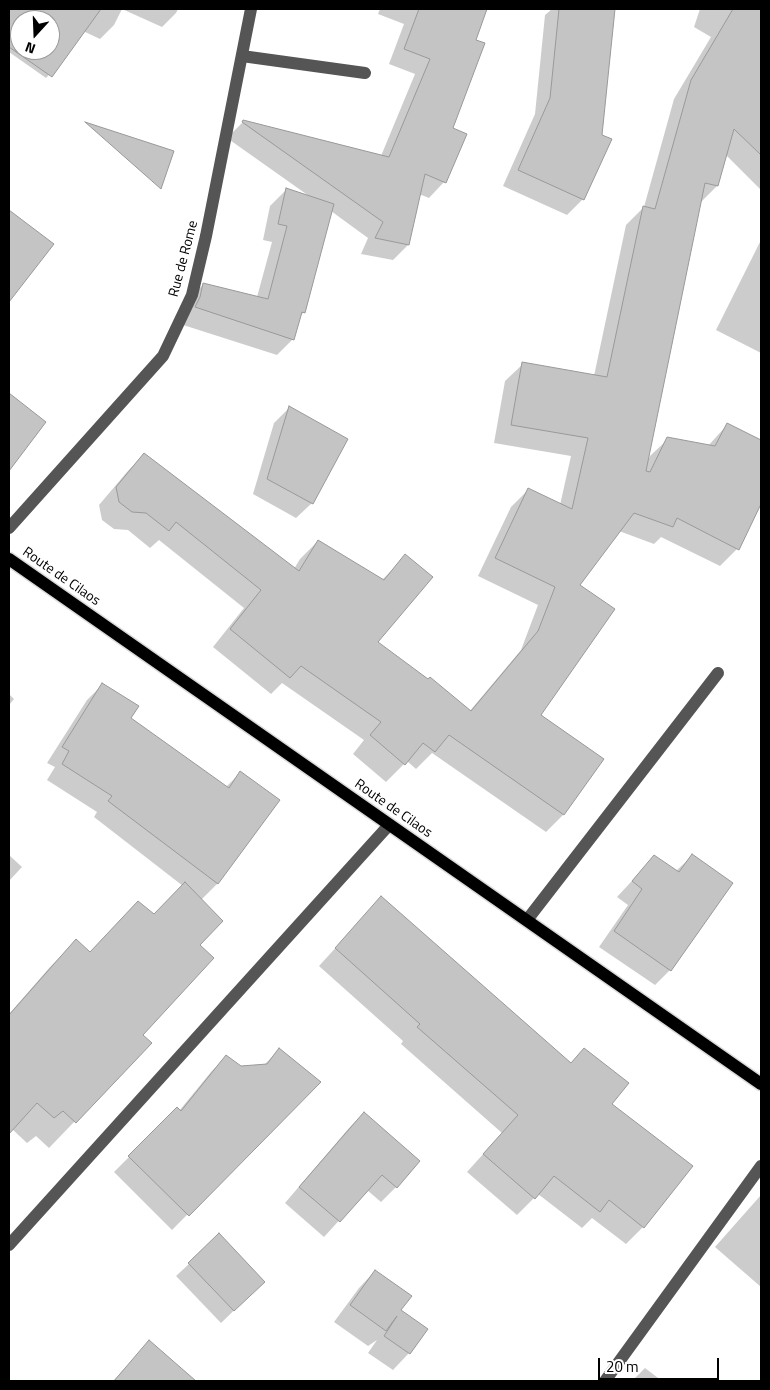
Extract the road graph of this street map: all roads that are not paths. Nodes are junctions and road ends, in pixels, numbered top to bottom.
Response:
1 (251, 9) edge
2 (242, 56) junction
3 (365, 73) dead end
4 (9, 528) edge
5 (9, 559) edge
6 (718, 674) dead end
7 (390, 825) junction
8 (527, 920) junction
9 (761, 1084) edge
10 (761, 1166) edge
11 (9, 1245) edge
12 (605, 1381) edge

1 - 2 street, Rue de Rome
2 - 3 street
2 - 4 street, Rue de Rome
5 - 7 main road, Route de Cilaos
6 - 8 street
7 - 8 main road, Route de Cilaos
7 - 11 street
8 - 9 main road, Route de Cilaos
10 - 12 street

